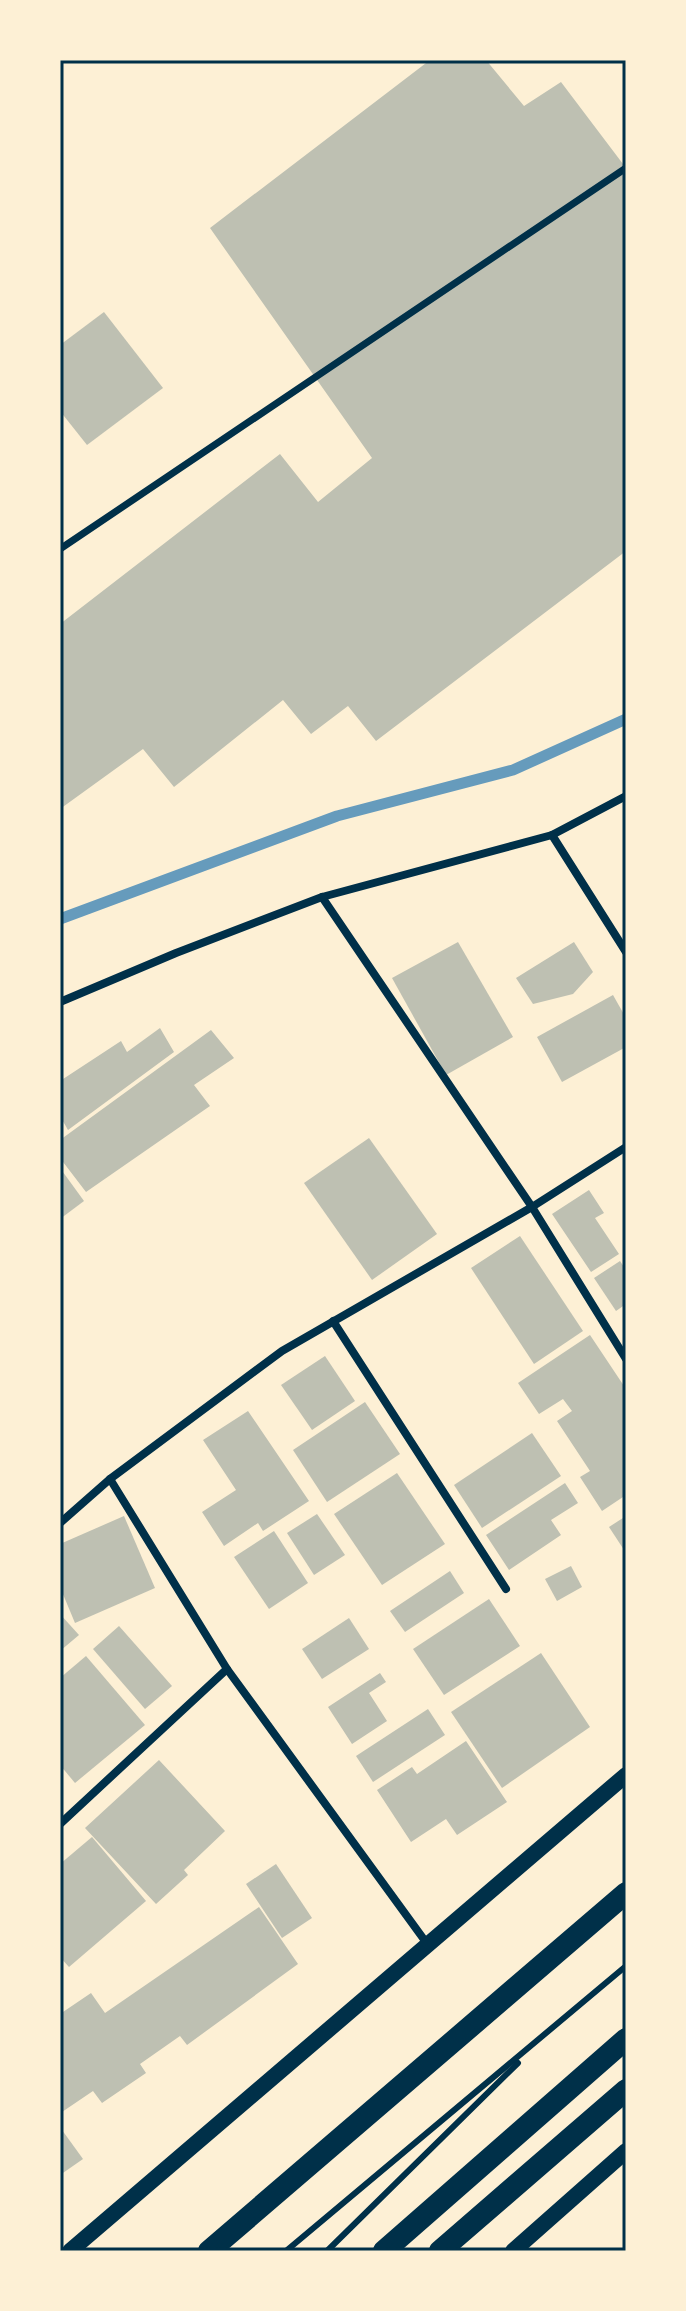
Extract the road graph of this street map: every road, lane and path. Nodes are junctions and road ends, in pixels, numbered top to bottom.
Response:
1 (626, 168) edge
2 (60, 549) edge
3 (626, 796) edge
4 (552, 835) junction
5 (322, 897) junction
6 (626, 952) edge
7 (60, 1002) edge
8 (626, 1147) edge
9 (532, 1207) junction
10 (333, 1321) junction
11 (626, 1359) edge
12 (110, 1479) junction
13 (60, 1523) edge
14 (506, 1589) dead end
15 (227, 1669) junction
16 (626, 1775) edge
17 (60, 1824) edge
18 (626, 1893) edge
19 (428, 1945) junction
20 (626, 1966) edge
21 (549, 2032) junction
22 (626, 2039) edge
23 (626, 2090) edge
24 (626, 2151) edge
25 (70, 2251) edge
26 (209, 2251) edge
27 (286, 2251) edge
28 (327, 2251) edge
29 (384, 2251) edge
30 (440, 2251) edge
31 (513, 2251) edge

1 - 2 street
3 - 4 street
4 - 5 street
4 - 6 street
5 - 7 street
5 - 9 street
8 - 9 street
9 - 10 street
9 - 11 street
10 - 12 street
10 - 14 street
12 - 13 street
12 - 15 street
15 - 17 street
15 - 19 street
16 - 19 main road
18 - 26 highway
19 - 25 main road
20 - 21 lane
21 - 27 lane
21 - 28 lane
22 - 29 highway
23 - 30 highway
24 - 31 main road

